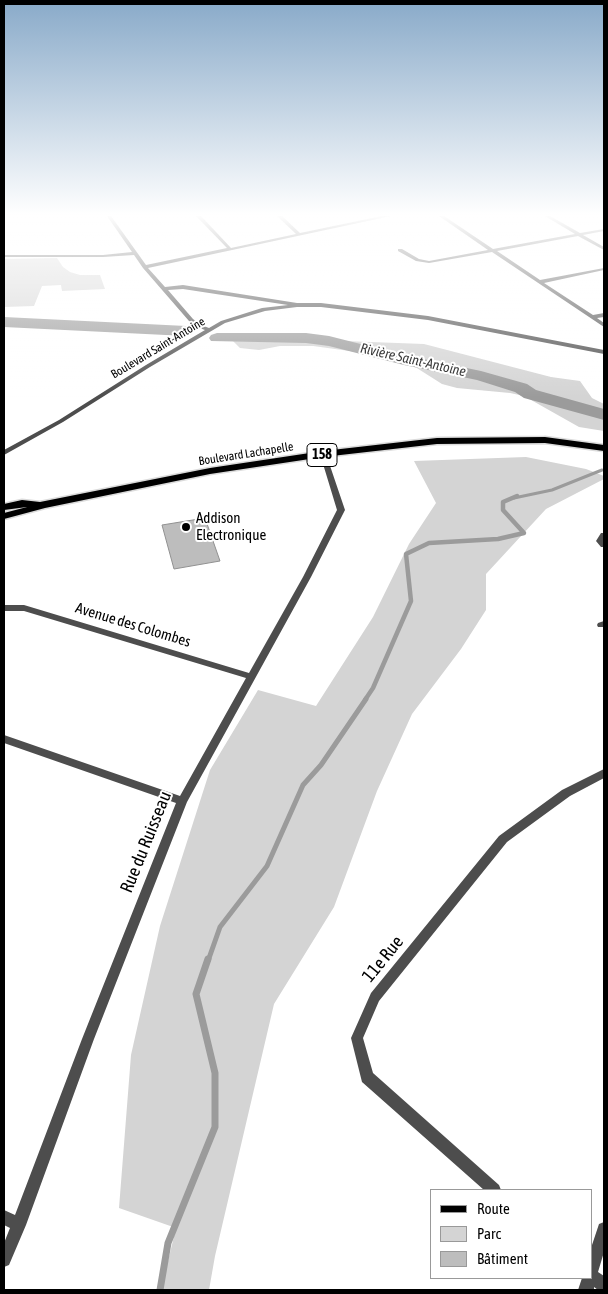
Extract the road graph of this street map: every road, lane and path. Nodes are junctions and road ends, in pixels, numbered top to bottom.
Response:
1 (153, 276) edge
2 (531, 276) edge
3 (567, 276) edge
4 (539, 282) junction
5 (164, 289) junction
6 (298, 305) junction
7 (604, 315) edge
8 (592, 317) junction
9 (604, 325) edge
10 (209, 330) junction
11 (604, 352) edge
12 (604, 448) edge
13 (4, 453) edge
14 (323, 454) junction
15 (42, 505) junction
16 (4, 507) edge
17 (4, 516) edge
18 (604, 535) edge
19 (604, 545) edge
20 (4, 608) edge
21 (252, 677) junction
22 (4, 739) edge
23 (604, 773) edge
24 (182, 801) junction
25 (493, 1189) edge
26 (4, 1218) edge
27 (19, 1225) junction
28 (604, 1229) edge
29 (4, 1260) edge
30 (593, 1265) edge
31 (593, 1279) edge
32 (604, 1285) edge

1 - 5 street
2 - 4 street
3 - 4 street
4 - 8 street
5 - 6 street
5 - 10 street
6 - 10 street, Boulevard Saint-Antoine
6 - 11 street, Boulevard Saint-Antoine
7 - 8 street
8 - 9 street
10 - 13 street, Boulevard Saint-Antoine
12 - 14 main road, Boulevard Lachapelle / 158
14 - 15 main road, Boulevard Lachapelle / 158
14 - 21 street, Rue du Ruisseau
15 - 16 main road, Boulevard Lachapelle / 158
15 - 17 main road, Boulevard Lachapelle / 158
18 - 19 street
20 - 21 street, Avenue des Colombes
21 - 24 street, Rue du Ruisseau
22 - 24 street
23 - 25 street, 11e Rue
24 - 27 street, Rue du Ruisseau
26 - 27 street
27 - 29 street, Rue du Ruisseau
28 - 30 street
31 - 32 street

